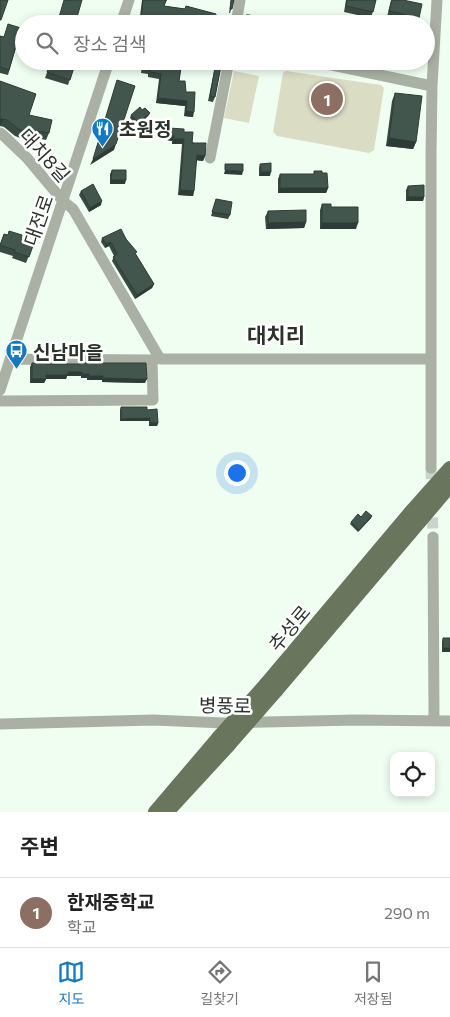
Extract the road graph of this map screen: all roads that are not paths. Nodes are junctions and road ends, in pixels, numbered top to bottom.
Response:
1 (129, 0) edge
2 (240, 0) edge
3 (438, 0) edge
4 (124, 15) edge
5 (238, 15) edge
6 (435, 43) edge
7 (106, 70) edge
8 (227, 70) edge
9 (356, 70) edge
10 (433, 70) edge
11 (432, 86) junction
12 (0, 133) edge
13 (210, 158) dead end
14 (63, 201) junction
15 (10, 358) junction
16 (431, 359) junction
17 (156, 360) junction
18 (0, 390) edge
19 (0, 401) edge
20 (431, 468) tunnel mouth
21 (450, 468) edge
22 (450, 486) edge
23 (434, 537) tunnel mouth
24 (271, 687) junction
25 (434, 721) junction
26 (450, 721) edge
27 (0, 724) edge
28 (223, 742) junction
29 (155, 812) edge
30 (166, 812) edge

1 - 4 street
2 - 5 street
3 - 6 street
7 - 14 street, 대전로
8 - 13 street
9 - 11 street
10 - 11 street
11 - 16 street
12 - 14 street, 대치8길
14 - 15 street, 대전로
14 - 17 street, 대치8길
15 - 17 street
15 - 18 street, 대전로
16 - 17 street
16 - 20 street
17 - 19 street
21 - 24 main road, 추성로
22 - 24 main road, 추성로
23 - 25 street
24 - 28 main road, 추성로, bridge
25 - 26 street, 병풍로
25 - 27 street, 병풍로
28 - 29 main road, 추성로
28 - 30 main road, 추성로

